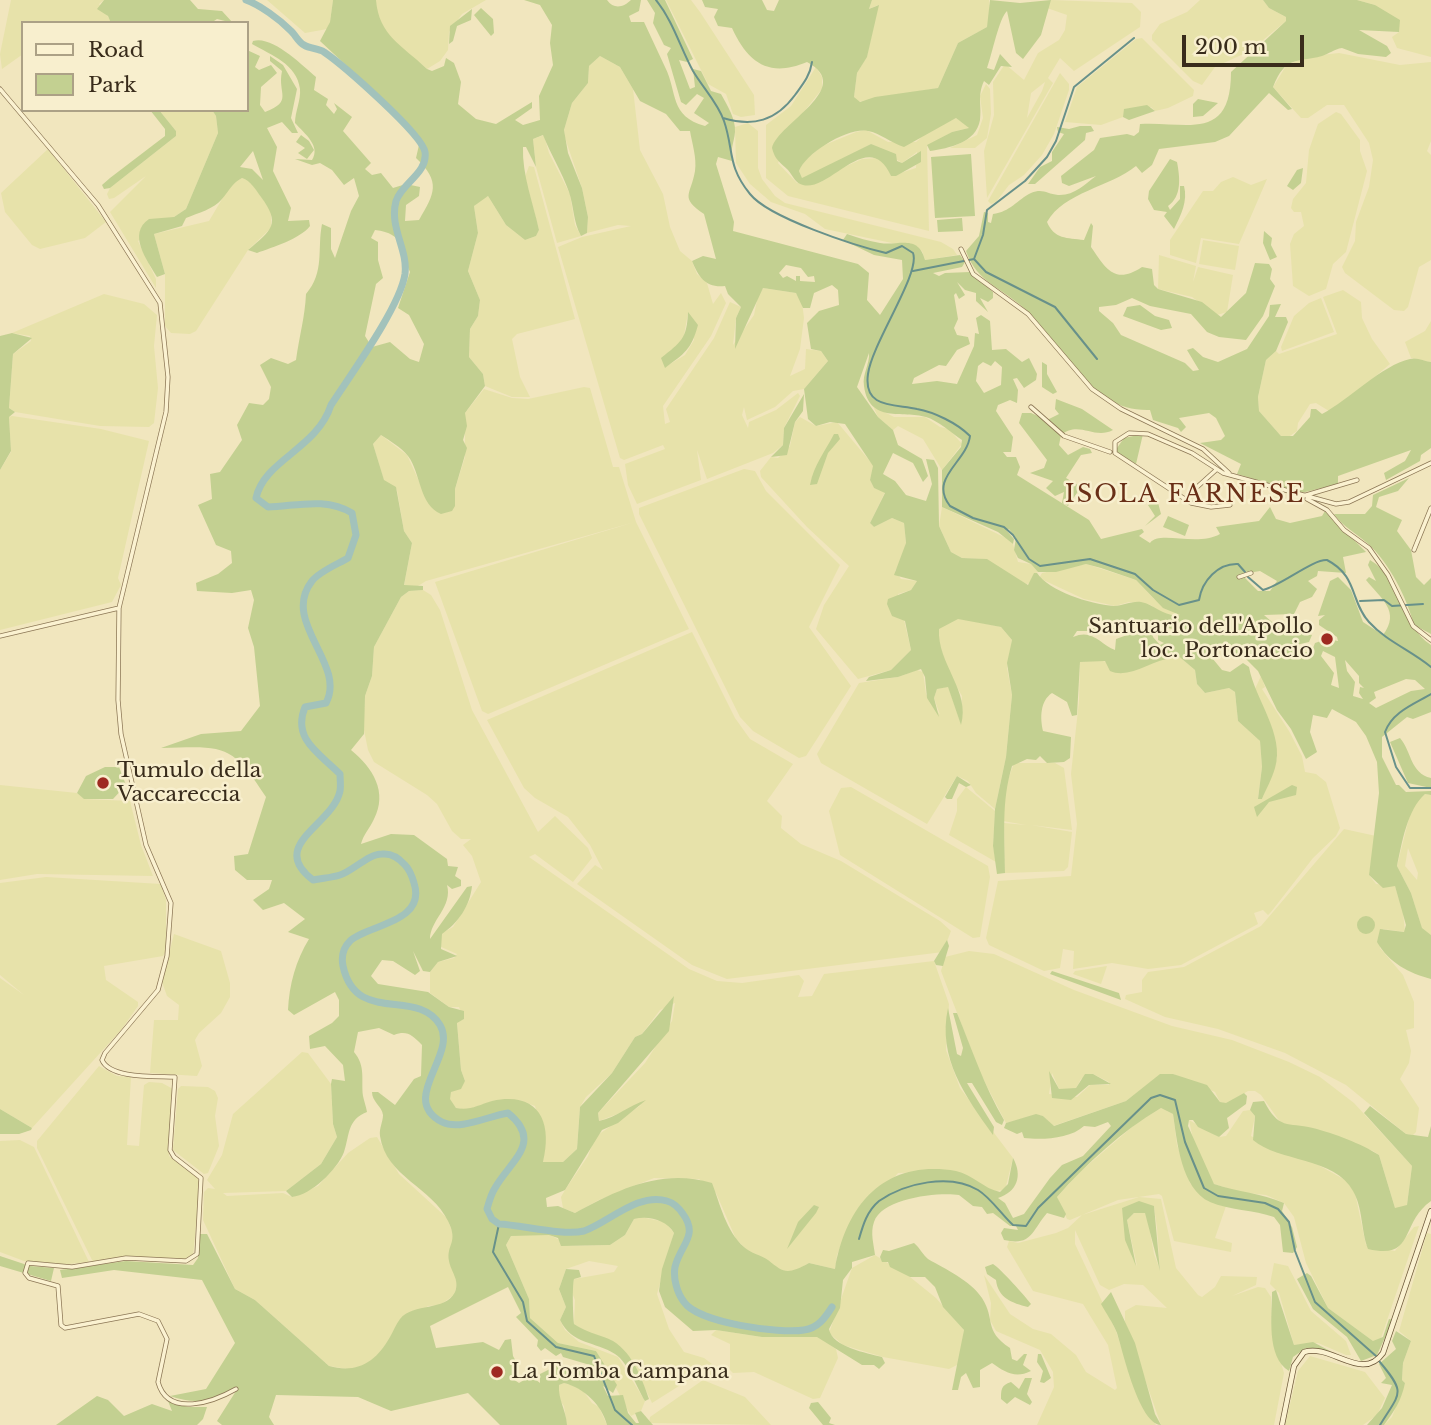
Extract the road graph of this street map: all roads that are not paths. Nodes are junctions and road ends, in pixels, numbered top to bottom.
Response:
1 (0, 89) edge
2 (961, 249) dead end
3 (1031, 407) dead end
4 (1110, 453) dead end
5 (1431, 463) edge
6 (1216, 470) junction
7 (1230, 475) junction
8 (1357, 480) dead end
9 (1196, 488) dead end
10 (1305, 497) junction
11 (1230, 505) dead end
12 (1431, 508) edge
13 (1415, 550) dead end
14 (1250, 573) dead end
15 (1241, 576) dead end
16 (118, 608) junction
17 (0, 636) edge
18 (1431, 640) edge
19 (1431, 1211) edge
20 (236, 1389) dead end
21 (1282, 1425) edge

1 - 16 street
2 - 7 street
3 - 4 street
5 - 10 street
6 - 7 street
6 - 9 street
6 - 11 street
7 - 10 street
8 - 10 street
10 - 18 street
12 - 13 street
14 - 15 street
16 - 17 street
16 - 20 street
19 - 21 street

